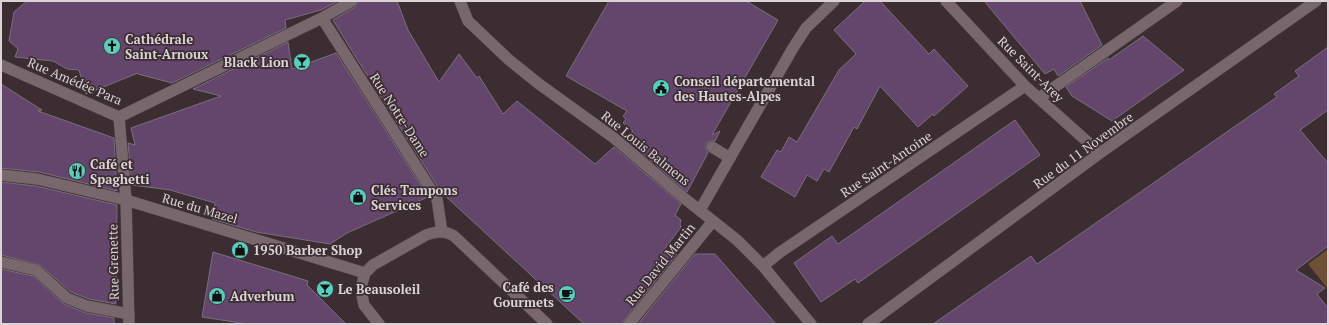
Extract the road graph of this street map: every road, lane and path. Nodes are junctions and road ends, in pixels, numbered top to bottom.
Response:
1 (352, 1) edge
2 (460, 1) edge
3 (834, 1) edge
4 (946, 1) edge
5 (1178, 1) edge
6 (1316, 1) edge
7 (322, 18) junction
8 (6, 67) edge
9 (1026, 86) junction
10 (1039, 98) junction
11 (119, 117) junction
12 (712, 147) dead end
13 (1100, 154) junction
14 (730, 158) junction
15 (1, 175) edge
16 (126, 200) junction
17 (700, 210) junction
18 (713, 221) junction
19 (442, 232) junction
20 (1, 262) edge
21 (763, 266) junction
22 (365, 273) junction
23 (129, 319) edge
24 (379, 324) edge
25 (547, 324) edge
26 (629, 324) edge
27 (811, 324) edge
28 (868, 324) edge

1 - 7 street, Rue Amédée Para
2 - 17 street, Rue Louis Balmens
3 - 14 street
4 - 9 street, Rue Saint-Arey
5 - 10 street
6 - 13 street, Rue du 11 Novembre
7 - 11 street, Rue Amédée Para
7 - 19 street, Rue Notre-Dame
8 - 11 street, Rue Amédée Para
9 - 10 street, Rue Saint-Arey
9 - 21 street, Rue Saint-Antoine
10 - 13 street, Rue Saint-Arey
11 - 16 street, Rue Grenette
12 - 14 street
13 - 28 street, Rue du 11 Novembre
14 - 17 street
15 - 16 street, Rue du Mazel
16 - 22 street, Rue du Mazel
16 - 23 street, Rue Grenette
17 - 18 street, Rue Louis Balmens
18 - 21 street, Rue Louis Balmens
18 - 26 street, Rue David Martin
19 - 22 street
19 - 25 street
20 - 23 street
21 - 27 street, Rue Louis Balmens
22 - 24 street

